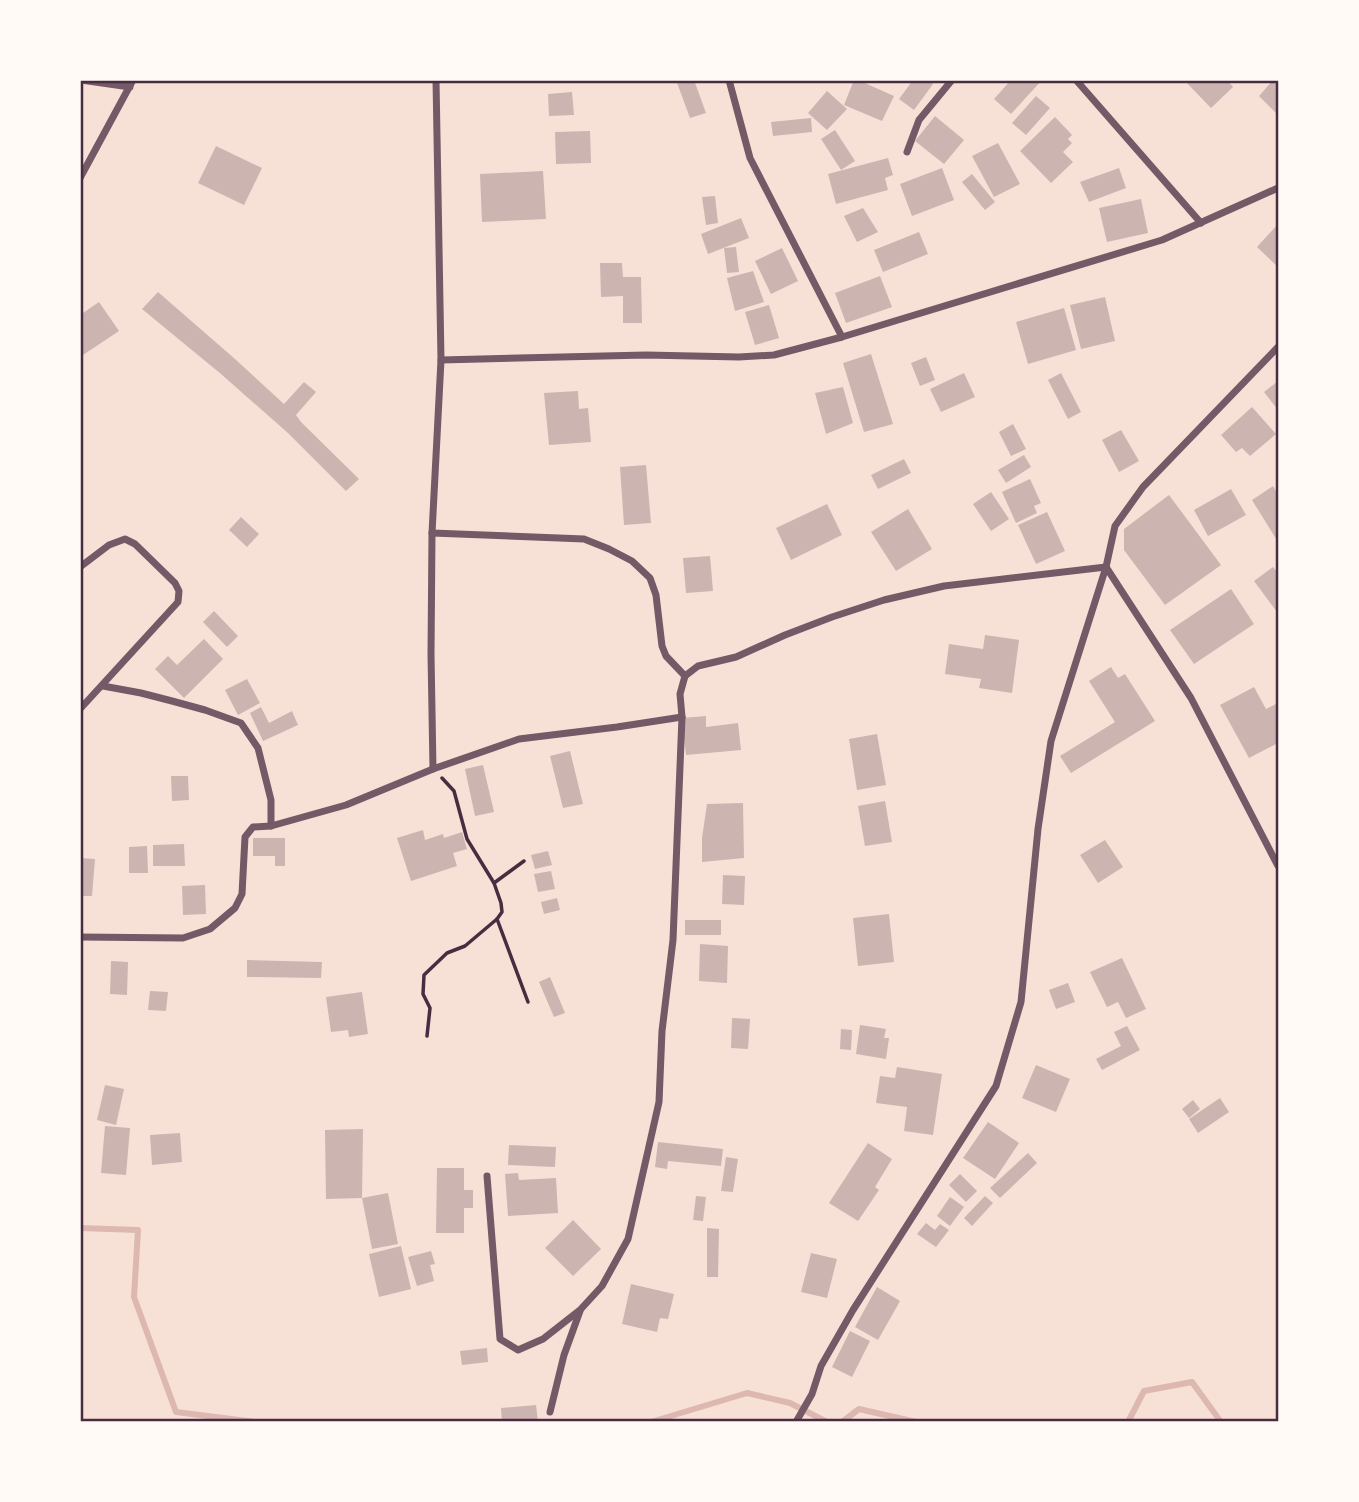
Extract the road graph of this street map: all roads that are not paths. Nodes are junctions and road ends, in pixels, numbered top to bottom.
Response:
1 (80, 80) edge
2 (436, 80) edge
3 (729, 80) edge
4 (952, 80) edge
5 (1076, 80) edge
6 (132, 84) edge
7 (907, 152) dead end
8 (80, 178) edge
9 (1279, 188) edge
10 (1201, 223) junction
11 (842, 337) junction
12 (1279, 347) edge
13 (441, 360) junction
14 (432, 533) junction
15 (80, 567) edge
16 (1106, 567) junction
17 (685, 676) junction
18 (103, 686) junction
19 (80, 709) edge
20 (682, 717) junction
21 (433, 769) junction
22 (271, 826) junction
23 (1279, 866) edge
24 (80, 937) edge
25 (487, 1176) dead end
26 (580, 1310) junction
27 (550, 1412) dead end
28 (796, 1421) edge

1 - 6 street
2 - 13 street
3 - 11 street
4 - 7 street
5 - 10 street
6 - 8 street
9 - 10 street
10 - 11 street
11 - 13 street
12 - 16 street
13 - 14 street
14 - 17 street
14 - 21 street
15 - 18 street
16 - 17 street
16 - 23 street
16 - 28 street
17 - 20 street
18 - 19 street
18 - 22 street
20 - 21 street
20 - 26 street
21 - 22 street
22 - 24 street
25 - 26 street
26 - 27 street

